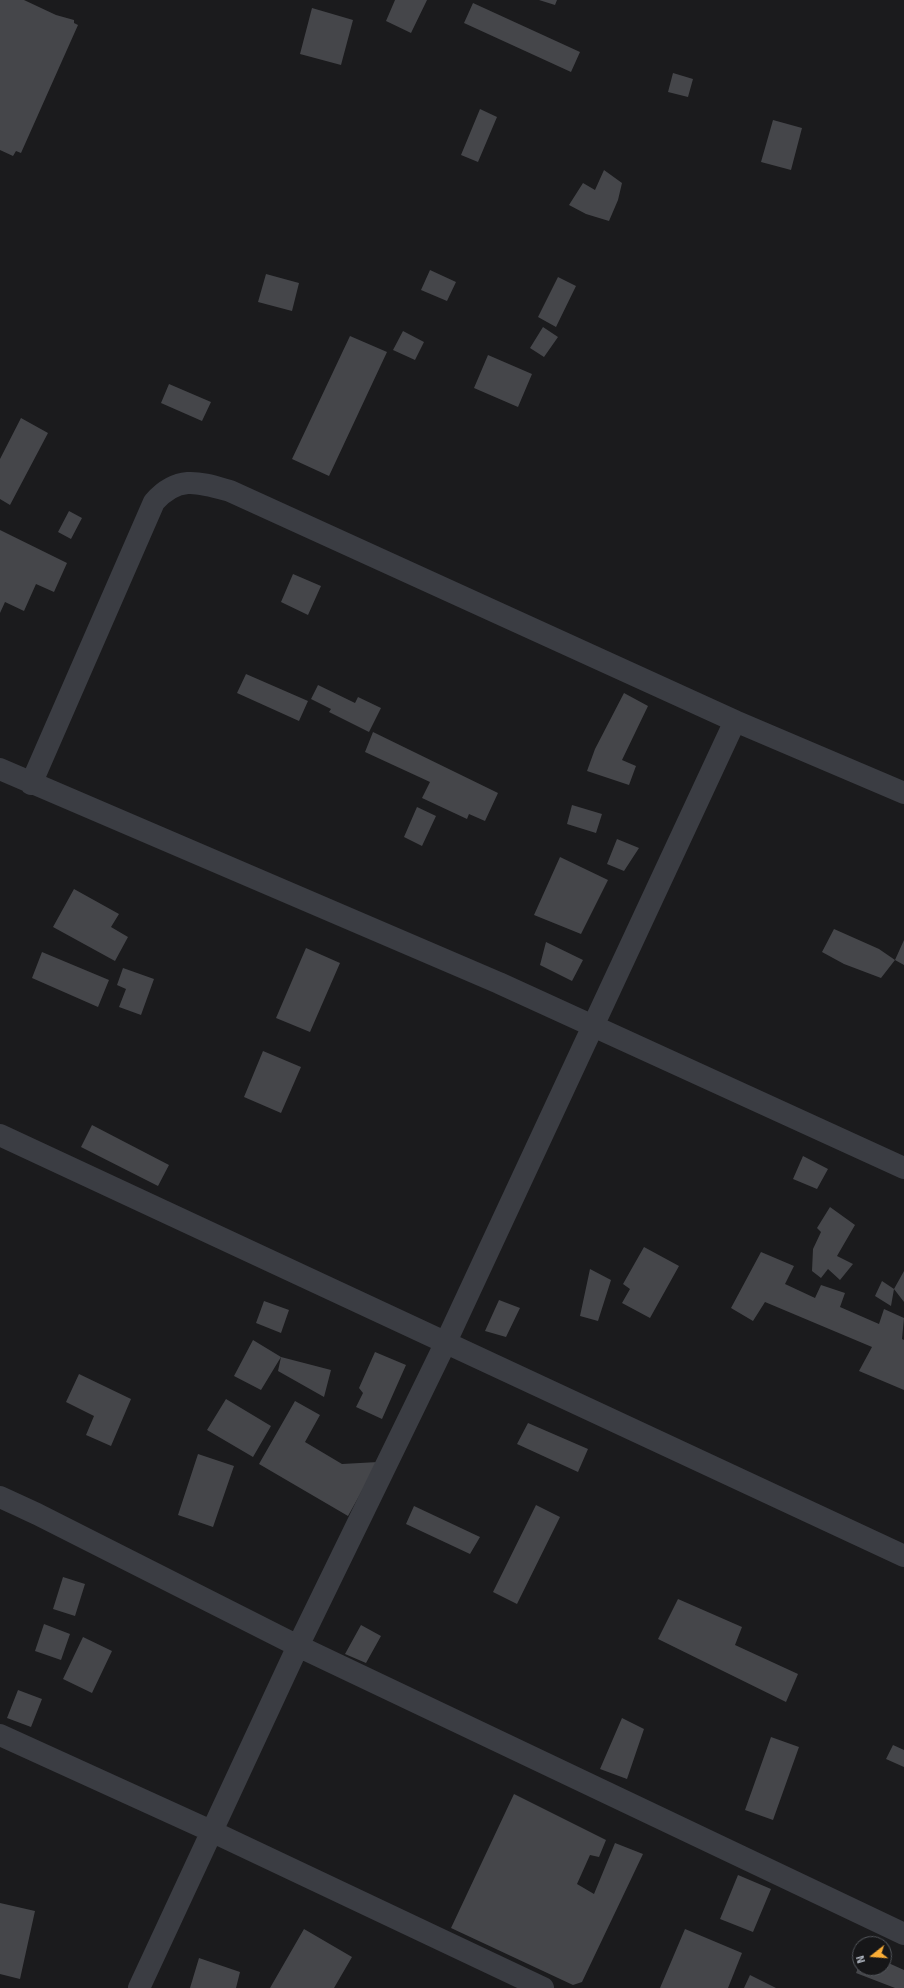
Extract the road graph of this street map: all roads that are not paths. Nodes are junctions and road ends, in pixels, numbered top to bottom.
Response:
1 (735, 721) junction
2 (0, 769) edge
3 (31, 784) junction
4 (904, 793) edge
5 (593, 1026) junction
6 (0, 1135) edge
7 (904, 1168) edge
8 (445, 1344) junction
9 (0, 1497) edge
10 (904, 1556) edge
11 (298, 1646) junction
12 (0, 1735) edge
13 (211, 1831) junction
14 (904, 1934) edge
15 (139, 1988) edge
16 (543, 1988) edge

1 - 3 street
1 - 4 street
1 - 5 street
2 - 3 street
3 - 5 street
5 - 7 street
5 - 8 street
6 - 8 street
8 - 10 street
8 - 11 street
9 - 11 street
11 - 13 street
11 - 14 street
12 - 13 street
13 - 15 street
13 - 16 street

